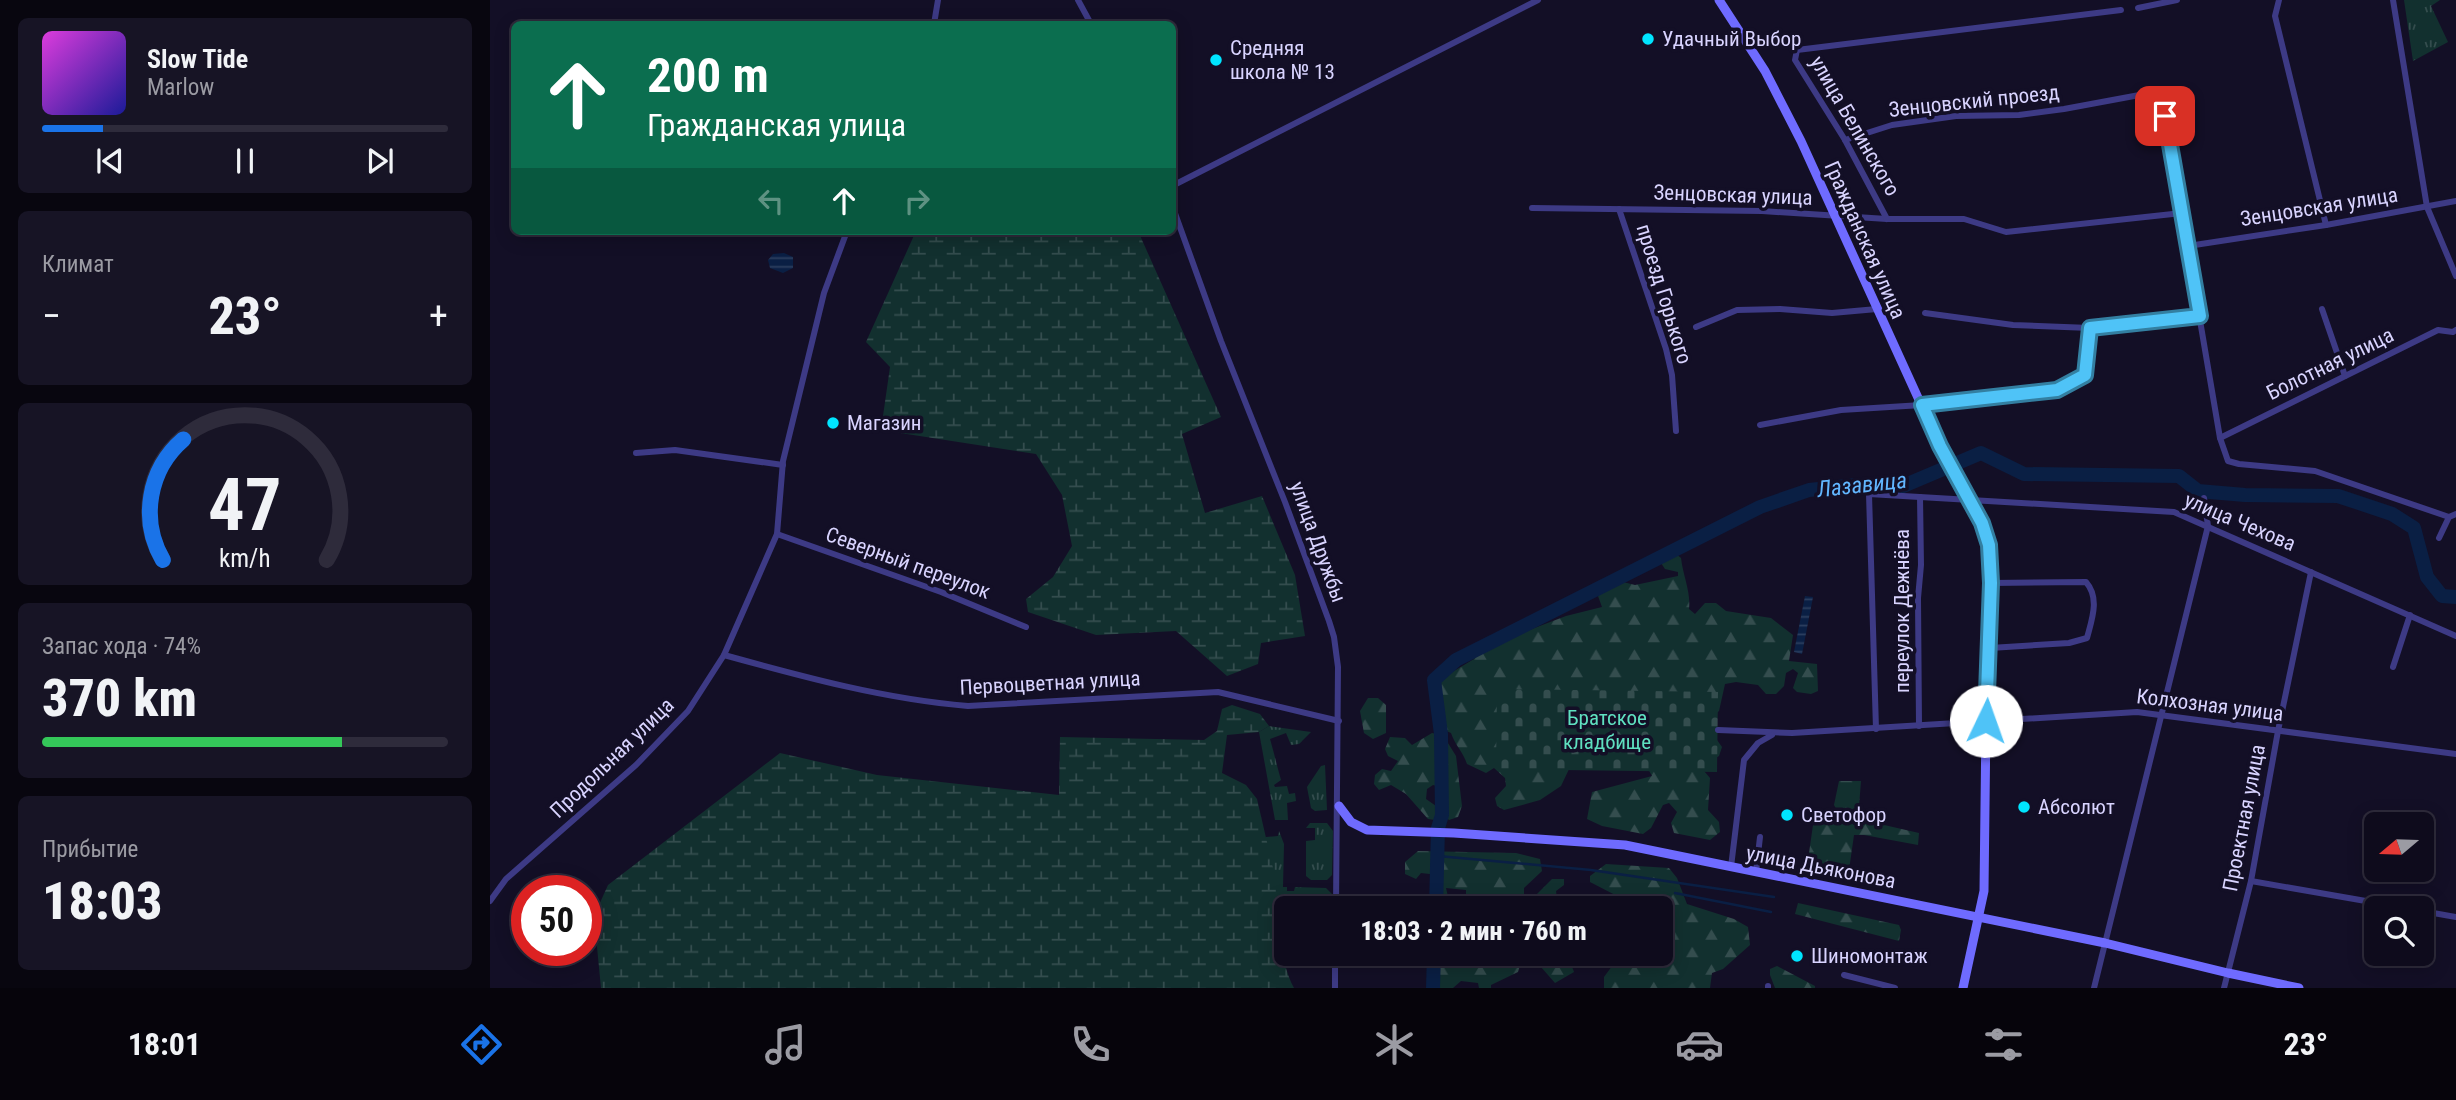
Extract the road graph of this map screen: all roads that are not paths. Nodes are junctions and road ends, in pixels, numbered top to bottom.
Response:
1 (938, 0) edge
2 (1078, 0) edge
3 (1538, 0) edge
4 (1720, 0) edge
5 (2177, 0) edge
6 (2279, 0) edge
7 (2393, 0) edge
8 (2142, 5) edge
9 (2121, 10) dead end
10 (934, 21) edge
11 (1089, 21) edge
12 (1845, 140) junction
13 (1176, 184) edge
14 (2456, 201) edge
15 (2427, 207) junction
16 (1532, 208) dead end
17 (1619, 209) junction
18 (2182, 214) junction
19 (1176, 216) edge
20 (1836, 216) junction
21 (1887, 219) junction
22 (2326, 226) junction
23 (846, 235) edge
24 (2188, 246) junction
25 (2455, 276) edge
26 (1877, 309) junction
27 (2322, 309) dead end
28 (1926, 313) dead end
29 (2200, 316) junction
30 (1696, 327) dead end
31 (2090, 328) junction
32 (2455, 334) edge
33 (2345, 376) junction
34 (1922, 405) junction
35 (1760, 425) dead end
36 (1676, 431) dead end
37 (2220, 438) junction
38 (636, 453) dead end
39 (783, 465) junction
40 (1920, 497) junction
41 (2204, 498) dead end
42 (1970, 499) junction
43 (2453, 515) edge
44 (2208, 526) junction
45 (777, 534) junction
46 (2439, 538) dead end
47 (2311, 572) junction
48 (1991, 583) junction
49 (2410, 615) junction
50 (1026, 627) dead end
51 (2456, 636) edge
52 (1990, 648) junction
53 (724, 655) junction
54 (2393, 667) dead end
55 (2161, 716) junction
56 (1339, 721) junction
57 (1986, 721) junction
58 (1919, 726) junction
59 (1876, 729) junction
60 (1718, 730) dead end
61 (2278, 731) junction
62 (1773, 734) junction
63 (2456, 754) edge
64 (1339, 806) junction
65 (1760, 836) dead end
66 (1731, 867) junction
67 (1756, 872) junction
68 (2251, 881) junction
69 (1336, 896) edge
70 (490, 901) edge
71 (2364, 901) edge
72 (2434, 913) edge
73 (1980, 916) junction
74 (2456, 917) edge
75 (2105, 943) junction
76 (1335, 966) edge
77 (2228, 973) junction
78 (1844, 975) dead end
79 (1864, 985) edge
80 (1335, 988) edge
81 (1895, 988) edge
82 (1963, 988) edge
83 (2094, 988) edge
84 (2224, 988) edge
85 (2299, 988) edge

1 - 10 street
2 - 11 street
3 - 13 street
4 - 20 main road, Гражданская улица
5 - 8 street
6 - 22 street
7 - 15 street
9 - 12 street, улица Белинского
12 - 18 street, Зенцовский проезд
12 - 21 street, улица Белинского
14 - 15 street, Зенцовская улица
15 - 22 street, Зенцовская улица
15 - 25 street
16 - 17 street, Зенцовская улица
17 - 20 street, Зенцовская улица
17 - 36 street, проезд Горького
18 - 21 street, Зенцовская улица
18 - 24 street
19 - 56 street, улица Дружбы
20 - 21 street, Зенцовская улица
20 - 26 main road, Гражданская улица
22 - 24 street, Зенцовская улица
23 - 39 street, Продольная улица
24 - 29 street
26 - 30 street
26 - 34 main road, Гражданская улица
27 - 33 street
28 - 31 street
29 - 31 street
29 - 37 street
31 - 34 street
32 - 33 street, Болотная улица
33 - 37 street, Болотная улица
34 - 35 street
34 - 42 main road, Гражданская улица
37 - 43 street
38 - 39 street
39 - 45 street, Продольная улица
40 - 42 street, улица Чехова
40 - 58 street, переулок Дежнёва
40 - 59 street, улица Чехова
41 - 44 street
42 - 44 street, улица Чехова
42 - 48 main road, Гражданская улица
43 - 46 street
44 - 47 street, улица Чехова
44 - 55 street
45 - 50 street, Северный переулок
45 - 53 street, Продольная улица
47 - 49 street, улица Чехова
47 - 61 street, Проектная улица
48 - 52 main road, Гражданская улица
48 - 52 street
49 - 51 street, улица Чехова
49 - 54 street
52 - 57 main road, Гражданская улица
53 - 56 street, Первоцветная улица
53 - 70 street, Продольная улица
55 - 57 street, Колхозная улица
55 - 61 street, Колхозная улица
55 - 75 street
56 - 64 street, улица Дружбы
57 - 58 street, Колхозная улица
57 - 73 main road, Гражданская улица
58 - 59 street, Колхозная улица
59 - 62 street, Колхозная улица
60 - 62 street, Колхозная улица
61 - 63 street, Колхозная улица
61 - 68 street, Проектная улица
62 - 66 street
64 - 66 main road, улица Дьяконова
64 - 69 street, улица Дружбы
65 - 67 street
66 - 67 main road, улица Дьяконова
67 - 73 main road, улица Дьяконова
68 - 71 street
68 - 77 street, Проектная улица
72 - 74 street
73 - 75 main road, улица Дьяконова
73 - 82 main road, Гражданская улица
75 - 77 main road, улица Дьяконова
75 - 83 street
76 - 80 street
77 - 84 street, Проектная улица
77 - 85 main road, улица Дьяконова
78 - 79 street
79 - 81 street

